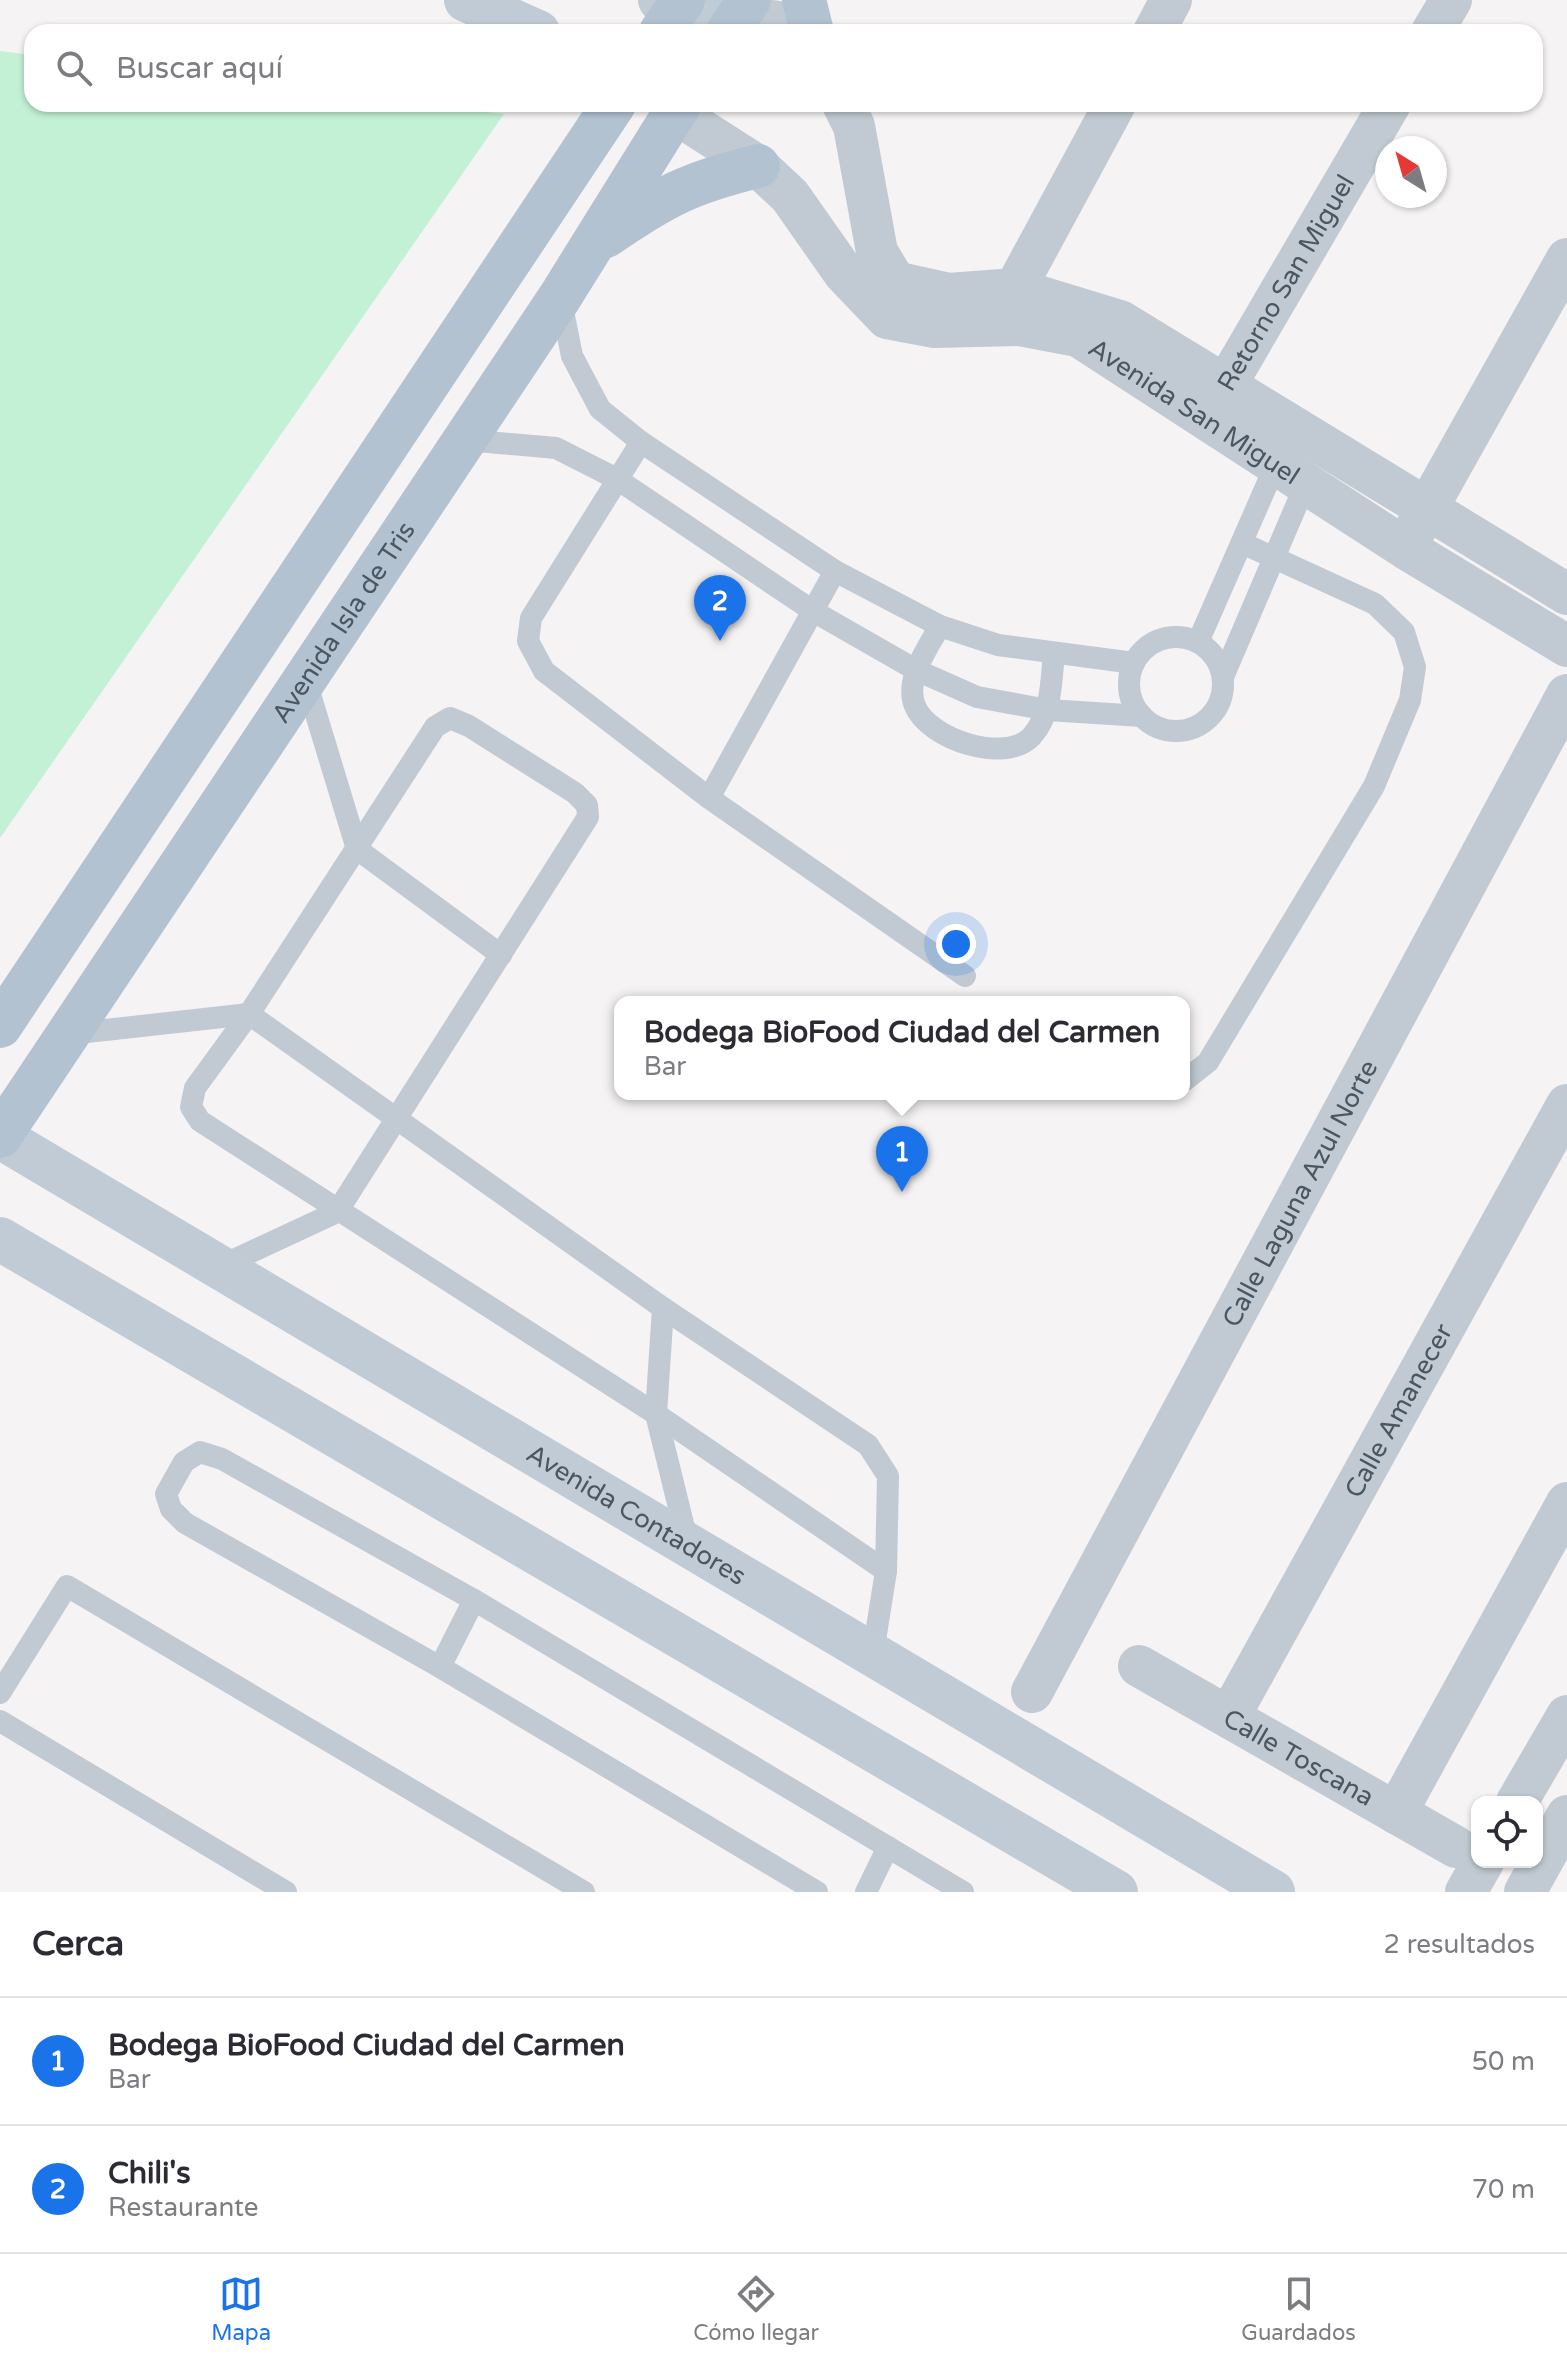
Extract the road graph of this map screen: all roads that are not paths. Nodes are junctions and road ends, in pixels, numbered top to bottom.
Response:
1 (466, 0) edge
2 (804, 0) edge
3 (1171, 0) edge
4 (1451, 0) edge
5 (670, 10) edge
6 (738, 16) edge
7 (520, 24) edge
8 (780, 24) edge
9 (810, 24) edge
10 (1158, 24) edge
11 (1437, 24) edge
12 (609, 112) edge
13 (670, 112) edge
14 (680, 112) edge
15 (847, 112) edge
16 (1111, 112) edge
17 (1385, 112) edge
18 (758, 166) junction
19 (594, 244) junction
20 (1567, 259) edge
21 (1015, 289) junction
22 (560, 297) junction
23 (1216, 401) junction
24 (464, 440) junction
25 (641, 442) junction
26 (1291, 474) junction
27 (617, 479) junction
28 (1428, 508) junction
29 (1242, 543) junction
30 (1405, 548) junction
31 (1275, 556) junction
32 (835, 571) junction
33 (1567, 594) edge
34 (813, 611) junction
35 (940, 626) junction
36 (1198, 642) junction
37 (1567, 646) edge
38 (1054, 653) junction
39 (1134, 663) junction
40 (916, 670) junction
41 (1223, 677) junction
42 (305, 678) junction
43 (1567, 695) edge
44 (1048, 710) junction
45 (1142, 716) junction
46 (709, 798) junction
47 (357, 849) junction
48 (501, 955) junction
49 (965, 976) dead end
50 (249, 1014) junction
51 (0, 1026) edge
52 (68, 1034) junction
53 (1190, 1076) edge
54 (1567, 1105) edge
55 (396, 1119) junction
56 (0, 1137) edge
57 (337, 1212) junction
58 (0, 1239) edge
59 (219, 1267) junction
60 (663, 1308) junction
61 (656, 1414) junction
62 (1567, 1503) edge
63 (688, 1544) junction
64 (886, 1571) junction
65 (474, 1600) junction
66 (873, 1653) junction
67 (1139, 1666) dead end
68 (440, 1667) junction
69 (1032, 1692) dead end
70 (0, 1693) edge
71 (1567, 1716) edge
72 (1229, 1717) junction
73 (0, 1721) edge
74 (1520, 1796) edge
75 (1396, 1813) junction
76 (1567, 1816) edge
77 (888, 1847) junction
78 (1470, 1855) edge
79 (286, 1892) edge
80 (584, 1892) edge
81 (817, 1892) edge
82 (866, 1892) edge
83 (963, 1892) edge
84 (1116, 1892) edge
85 (1273, 1892) edge
86 (1466, 1892) edge
87 (1525, 1892) edge

1 - 7 main road
2 - 9 main road
3 - 10 street
4 - 11 street
5 - 6 main road
6 - 8 street
12 - 51 main road
13 - 19 main road, Avenida Isla de Tris
14 - 18 street, Avenida San Miguel
15 - 21 street, Avenida San Miguel
16 - 21 street
17 - 23 street, Retorno San Miguel
18 - 19 main road
18 - 23 street, Avenida San Miguel
19 - 22 main road, Avenida Isla de Tris
20 - 28 street
21 - 23 street, Avenida San Miguel
22 - 24 main road, Avenida Isla de Tris
22 - 25 lane
23 - 26 street, Avenida San Miguel
23 - 28 street, Avenida San Miguel
24 - 27 lane
24 - 42 main road, Avenida Isla de Tris
25 - 27 lane
25 - 32 lane
26 - 29 lane
26 - 30 street, Avenida San Miguel
26 - 31 lane
27 - 34 lane
27 - 46 lane
28 - 30 street
28 - 33 street, Avenida San Miguel
29 - 31 lane
29 - 36 lane
30 - 37 street, Avenida San Miguel
31 - 41 lane
31 - 53 lane
32 - 34 lane
32 - 35 lane
34 - 40 lane
34 - 46 lane
35 - 38 lane
35 - 40 lane
36 - 39 lane
36 - 41 lane
38 - 39 lane
38 - 44 lane
39 - 45 lane
40 - 44 lane
40 - 44 lane
41 - 45 lane
42 - 47 lane
42 - 52 main road, Avenida Isla de Tris
43 - 69 street, Calle Laguna Azul Norte
44 - 45 lane
46 - 49 lane
47 - 48 lane
47 - 48 lane
47 - 50 lane
48 - 55 lane
50 - 52 lane
50 - 55 lane
50 - 57 lane
52 - 56 main road, Avenida Isla de Tris
54 - 72 street, Calle Amanecer
55 - 57 lane
55 - 60 lane
56 - 59 main road, Avenida Contadores
57 - 59 lane
57 - 61 lane
58 - 84 main road
59 - 63 main road, Avenida Contadores
60 - 61 lane
60 - 64 lane
61 - 63 lane
61 - 64 lane
62 - 75 street
63 - 66 main road, Avenida Contadores
64 - 66 lane
65 - 68 lane
65 - 68 lane
65 - 77 lane
66 - 85 main road, Avenida Contadores
67 - 72 street, Calle Toscana
68 - 81 lane
70 - 80 lane
71 - 74 street
72 - 75 street, Calle Toscana
73 - 79 lane
75 - 78 street, Calle Toscana
76 - 87 street
77 - 82 lane
77 - 83 lane
78 - 86 street

